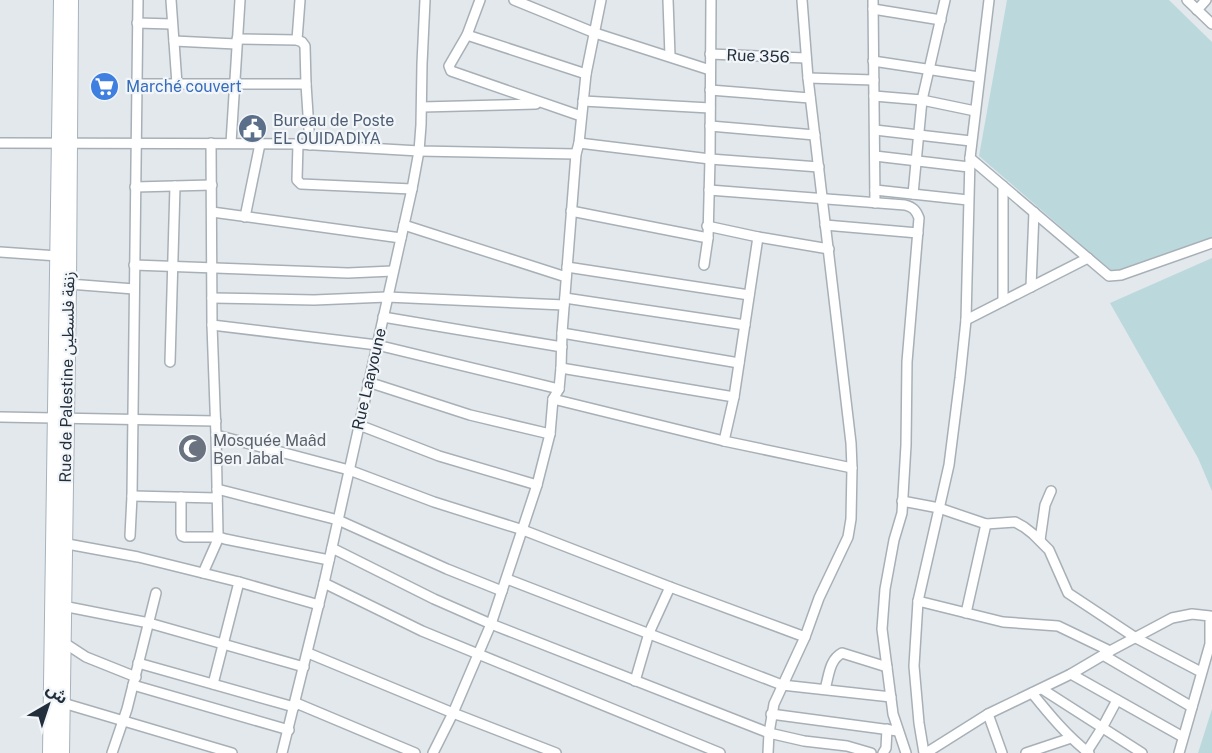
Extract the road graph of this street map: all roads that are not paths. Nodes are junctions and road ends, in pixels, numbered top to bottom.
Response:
1 (61, 0) edge
2 (71, 0) edge
3 (138, 0) edge
4 (171, 0) edge
5 (230, 0) edge
6 (240, 0) edge
7 (300, 0) edge
8 (425, 0) edge
9 (480, 0) edge
10 (514, 0) edge
11 (602, 0) edge
12 (669, 0) edge
13 (711, 0) edge
14 (802, 0) edge
15 (945, 0) edge
16 (988, 0) edge
17 (1187, 0) edge
18 (1206, 0) edge
19 (873, 4) edge
20 (1197, 10) junction
21 (940, 20) junction
22 (138, 23) junction
23 (172, 24) junction
24 (1212, 24) edge
25 (595, 33) junction
26 (467, 35) junction
27 (297, 40) junction
28 (174, 41) junction
29 (236, 42) junction
30 (710, 54) junction
31 (669, 56) junction
32 (806, 58) junction
33 (873, 61) junction
34 (929, 69) junction
35 (710, 70) junction
36 (586, 74) junction
37 (979, 77) junction
38 (808, 78) junction
39 (874, 80) junction
40 (234, 83) junction
41 (137, 84) junction
42 (177, 84) junction
43 (306, 84) junction
44 (710, 90) junction
45 (874, 96) junction
46 (810, 98) junction
47 (922, 100) junction
48 (583, 101) junction
49 (544, 104) junction
50 (422, 107) junction
51 (710, 108) junction
52 (975, 111) junction
53 (581, 116) junction
54 (710, 126) junction
55 (874, 130) junction
56 (814, 135) junction
57 (918, 135) junction
58 (971, 141) junction
59 (0, 143) edge
60 (231, 143) junction
61 (579, 143) junction
62 (65, 144) junction
63 (136, 144) junction
64 (211, 144) junction
65 (260, 144) junction
66 (298, 144) junction
67 (310, 145) junction
68 (419, 151) junction
69 (576, 154) junction
70 (875, 156) junction
71 (710, 159) junction
72 (916, 161) junction
73 (969, 163) junction
74 (819, 167) junction
75 (212, 185) junction
76 (175, 186) junction
77 (1004, 186) junction
78 (135, 187) junction
79 (412, 189) junction
80 (709, 190) junction
81 (875, 190) junction
82 (912, 194) junction
83 (823, 198) junction
84 (968, 200) junction
85 (875, 203) junction
86 (571, 211) junction
87 (212, 212) junction
88 (1034, 212) junction
89 (244, 217) junction
90 (404, 225) junction
91 (825, 225) junction
92 (707, 226) junction
93 (918, 233) junction
94 (708, 237) junction
95 (758, 237) junction
96 (401, 238) junction
97 (1212, 243) edge
98 (829, 249) junction
99 (0, 252) edge
100 (58, 256) junction
101 (1088, 258) junction
102 (134, 265) junction
103 (704, 265) dead end
104 (173, 266) junction
105 (212, 268) junction
106 (393, 271) junction
107 (566, 272) junction
108 (69, 284) junction
109 (1031, 287) junction
110 (134, 289) junction
111 (749, 295) junction
112 (387, 297) junction
113 (212, 298) junction
114 (565, 301) junction
115 (1003, 301) junction
116 (383, 317) junction
117 (966, 320) junction
118 (212, 325) junction
119 (745, 325) junction
120 (562, 333) junction
121 (376, 345) junction
122 (562, 347) junction
123 (170, 362) dead end
124 (739, 363) junction
125 (561, 368) junction
126 (368, 382) junction
127 (559, 389) junction
128 (734, 397) junction
129 (553, 399) junction
130 (0, 417) edge
131 (61, 418) junction
132 (132, 418) junction
133 (216, 421) junction
134 (359, 425) junction
135 (550, 434) junction
136 (216, 435) junction
137 (724, 441) junction
138 (852, 468) junction
139 (349, 470) junction
140 (537, 485) junction
141 (1051, 491) dead end
142 (217, 494) junction
143 (132, 496) junction
144 (181, 497) junction
145 (902, 501) junction
146 (939, 508) junction
147 (338, 520) junction
148 (986, 524) junction
149 (523, 530) junction
150 (130, 536) dead end
151 (219, 537) junction
152 (1040, 540) junction
153 (59, 543) junction
154 (332, 548) junction
155 (329, 560) junction
156 (203, 573) junction
157 (507, 579) junction
158 (239, 582) junction
159 (324, 583) junction
160 (670, 587) junction
161 (502, 591) junction
162 (156, 593) dead end
163 (918, 601) junction
164 (319, 604) junction
165 (63, 606) junction
166 (966, 613) junction
167 (149, 622) junction
168 (491, 624) junction
169 (649, 633) junction
170 (805, 637) junction
171 (1136, 638) junction
172 (63, 642) junction
173 (224, 643) junction
174 (308, 653) junction
175 (478, 653) junction
176 (1106, 653) junction
177 (138, 663) junction
178 (304, 667) junction
179 (887, 667) junction
180 (1202, 672) junction
181 (1071, 674) junction
182 (134, 681) junction
183 (635, 681) junction
184 (213, 684) junction
185 (782, 685) junction
186 (825, 689) junction
187 (1042, 689) junction
188 (1032, 693) junction
189 (891, 697) junction
190 (1117, 700) junction
191 (63, 703) junction
192 (295, 705) junction
193 (1192, 707) junction
194 (453, 713) junction
195 (771, 714) junction
196 (988, 714) junction
197 (123, 721) junction
198 (1102, 728) junction
199 (888, 729) junction
200 (289, 730) junction
201 (898, 731) junction
202 (769, 733) junction
203 (1183, 737) junction
204 (1071, 738) junction
205 (922, 742) junction
206 (50, 753) edge
207 (62, 753) edge
208 (112, 753) edge
209 (232, 753) edge
210 (283, 753) edge
211 (415, 753) edge
212 (433, 753) edge
213 (556, 753) edge
214 (720, 753) edge
215 (768, 753) edge
216 (871, 753) edge
217 (883, 753) edge
218 (906, 753) edge
219 (918, 753) edge
220 (925, 753) edge
221 (1002, 753) edge
222 (1026, 753) edge
223 (1088, 753) edge
224 (1142, 753) edge
225 (1179, 753) edge

1 - 62 main road, Rue de Palestine زنقة فلسطين
2 - 62 main road, Rue de Palestine زنقة فلسطين
3 - 22 street
4 - 23 street
5 - 6 street
6 - 29 street
7 - 27 street
8 - 50 street, Rue Laayoune
9 - 26 street
10 - 25 street
11 - 25 street
12 - 31 street
13 - 30 street
14 - 32 street
15 - 21 street
16 - 37 street
17 - 20 street
18 - 20 street
19 - 21 street
19 - 33 street
20 - 24 street
21 - 34 street
22 - 23 street
22 - 41 street
23 - 28 street
25 - 31 street
25 - 36 street
26 - 36 street
26 - 49 street
27 - 29 street
27 - 43 street
28 - 29 street
28 - 42 street
29 - 40 street
30 - 32 street, Rue 356
30 - 35 street
31 - 35 street
32 - 38 street
33 - 34 street
33 - 39 street
34 - 37 street
34 - 47 street
35 - 44 street
36 - 48 street
37 - 52 street
38 - 39 street
38 - 46 street
39 - 45 street
40 - 42 street
40 - 43 street
40 - 60 street
41 - 42 street
41 - 63 street
43 - 67 street
44 - 46 street
44 - 51 street
45 - 47 street
45 - 55 street
46 - 56 street
47 - 52 street
47 - 57 street
48 - 51 street
48 - 53 street
49 - 50 street
49 - 53 street
50 - 68 street, Rue Laayoune
51 - 54 street
52 - 58 street
53 - 61 street
54 - 56 street
54 - 71 street
55 - 57 street
55 - 70 street
56 - 74 street
57 - 58 street
57 - 72 street
58 - 73 street
59 - 62 street
60 - 64 street
60 - 65 street
61 - 69 street
61 - 71 street
62 - 63 street
62 - 100 main road, Rue de Palestine زنقة فلسطين
62 - 108 main road, Rue de Palestine زنقة فلسطين
63 - 64 street
63 - 78 street
64 - 75 street
65 - 66 street
65 - 89 street
66 - 67 street
66 - 79 street
67 - 68 street
68 - 69 street
68 - 79 street, Rue Laayoune
69 - 86 street
70 - 72 street
70 - 81 street
71 - 74 street
71 - 80 street
72 - 73 street
72 - 82 street
73 - 77 street
73 - 84 street
74 - 83 street
75 - 76 street
75 - 87 street
76 - 78 street
76 - 104 street
77 - 88 street
77 - 115 street
78 - 102 street
79 - 90 street, Rue Laayoune
80 - 83 street
80 - 92 street
81 - 82 street
81 - 85 street
82 - 84 street
83 - 85 street
83 - 91 street
84 - 117 street
85 - 93 street
86 - 94 street
86 - 107 street
87 - 89 street
87 - 105 street
88 - 101 street
88 - 109 street
89 - 96 street
90 - 96 street, Rue Laayoune
90 - 107 street
91 - 93 street
91 - 98 street
92 - 94 street
92 - 95 street
93 - 145 street
94 - 103 street
95 - 98 street
95 - 111 street
96 - 106 street, Rue Laayoune
97 - 101 street
98 - 138 street
99 - 100 street
100 - 131 main road, Rue de Palestine زنقة فلسطين
101 - 109 street
102 - 104 street
102 - 110 street
104 - 105 street
104 - 123 street
105 - 106 street
105 - 113 street
106 - 112 street, Rue Laayoune
107 - 111 street
107 - 114 street
108 - 110 street
108 - 131 main road, Rue de Palestine زنقة فلسطين
109 - 115 street
110 - 132 street
111 - 119 street
112 - 113 street
112 - 114 street
112 - 116 street, Rue Laayoune
113 - 118 street
114 - 119 street
114 - 120 street
115 - 117 street
116 - 121 street, Rue Laayoune
116 - 122 street
117 - 146 street
118 - 121 street
118 - 133 street
119 - 124 street
120 - 122 street
120 - 124 street
121 - 126 street, Rue Laayoune
121 - 127 street
122 - 125 street
124 - 128 street
125 - 127 street
125 - 128 street
126 - 134 street, Rue Laayoune
126 - 135 street
127 - 129 street
128 - 137 street
129 - 135 street
129 - 137 street
130 - 131 street
131 - 132 street
131 - 153 main road, Rue de Palestine زنقة فلسطين
132 - 133 street
132 - 143 street
133 - 136 street
134 - 139 street, Rue Laayoune
134 - 140 street
135 - 140 street
136 - 139 street
136 - 142 street
137 - 138 street
138 - 170 street
139 - 147 street, Rue Laayoune
139 - 149 street
140 - 149 street
141 - 152 street
142 - 144 street
142 - 147 street
142 - 151 street
143 - 144 street
143 - 150 street
144 - 151 street
145 - 146 street
145 - 179 street
146 - 148 street
146 - 163 street
147 - 154 street, Rue Laayoune
147 - 161 street
148 - 152 street
148 - 166 street
149 - 157 street
149 - 160 street
151 - 155 street
151 - 156 street
152 - 171 street
153 - 156 street
153 - 165 main road, Rue de Palestine زنقة فلسطين
153 - 206 main road, Rue de Palestine زنقة فلسطين
154 - 155 street, Rue Laayoune
154 - 168 street
155 - 159 street, Rue Laayoune
156 - 158 street
157 - 161 street
157 - 169 street
158 - 164 street
158 - 173 street
159 - 164 street, Rue Laayoune
159 - 175 street
160 - 169 street
160 - 170 street
161 - 168 street
162 - 167 street
163 - 166 street
163 - 205 street
164 - 174 street, Rue Laayoune
165 - 167 street
165 - 172 main road, Rue de Palestine زنقة فلسطين
166 - 176 street
167 - 173 street
167 - 177 street
168 - 175 street
168 - 183 street
169 - 183 street
169 - 185 street
170 - 185 street
171 - 176 street
171 - 180 street
171 - 180 street
172 - 182 street
172 - 191 main road, Rue de Palestine زنقة فلسطين
173 - 178 street
173 - 184 street
174 - 178 street, Rue Laayoune
174 - 194 street
175 - 194 street
175 - 214 street
176 - 181 street
176 - 193 street
177 - 182 street
177 - 184 street
178 - 192 street, Rue Laayoune
179 - 186 street
179 - 189 street
180 - 193 street
181 - 187 street
181 - 190 street
182 - 197 street
182 - 200 street
183 - 202 street
184 - 192 street
185 - 186 street
185 - 195 street
186 - 189 street
187 - 188 street
187 - 198 street
188 - 196 street
188 - 204 street
189 - 201 street
190 - 198 street
190 - 203 street
191 - 197 street
191 - 207 main road, Rue de Palestine زنقة فلسطين
192 - 200 street, Rue Laayoune
192 - 211 street
193 - 203 street
194 - 212 street
194 - 213 street
195 - 199 street
195 - 202 street
196 - 220 street
196 - 221 street
197 - 208 street
197 - 209 street
198 - 223 street
198 - 224 street
199 - 201 street
199 - 217 street
200 - 210 street, Rue Laayoune
201 - 218 street
202 - 215 street
202 - 216 street
203 - 225 street
204 - 222 street
204 - 223 street
205 - 219 street
205 - 220 street

